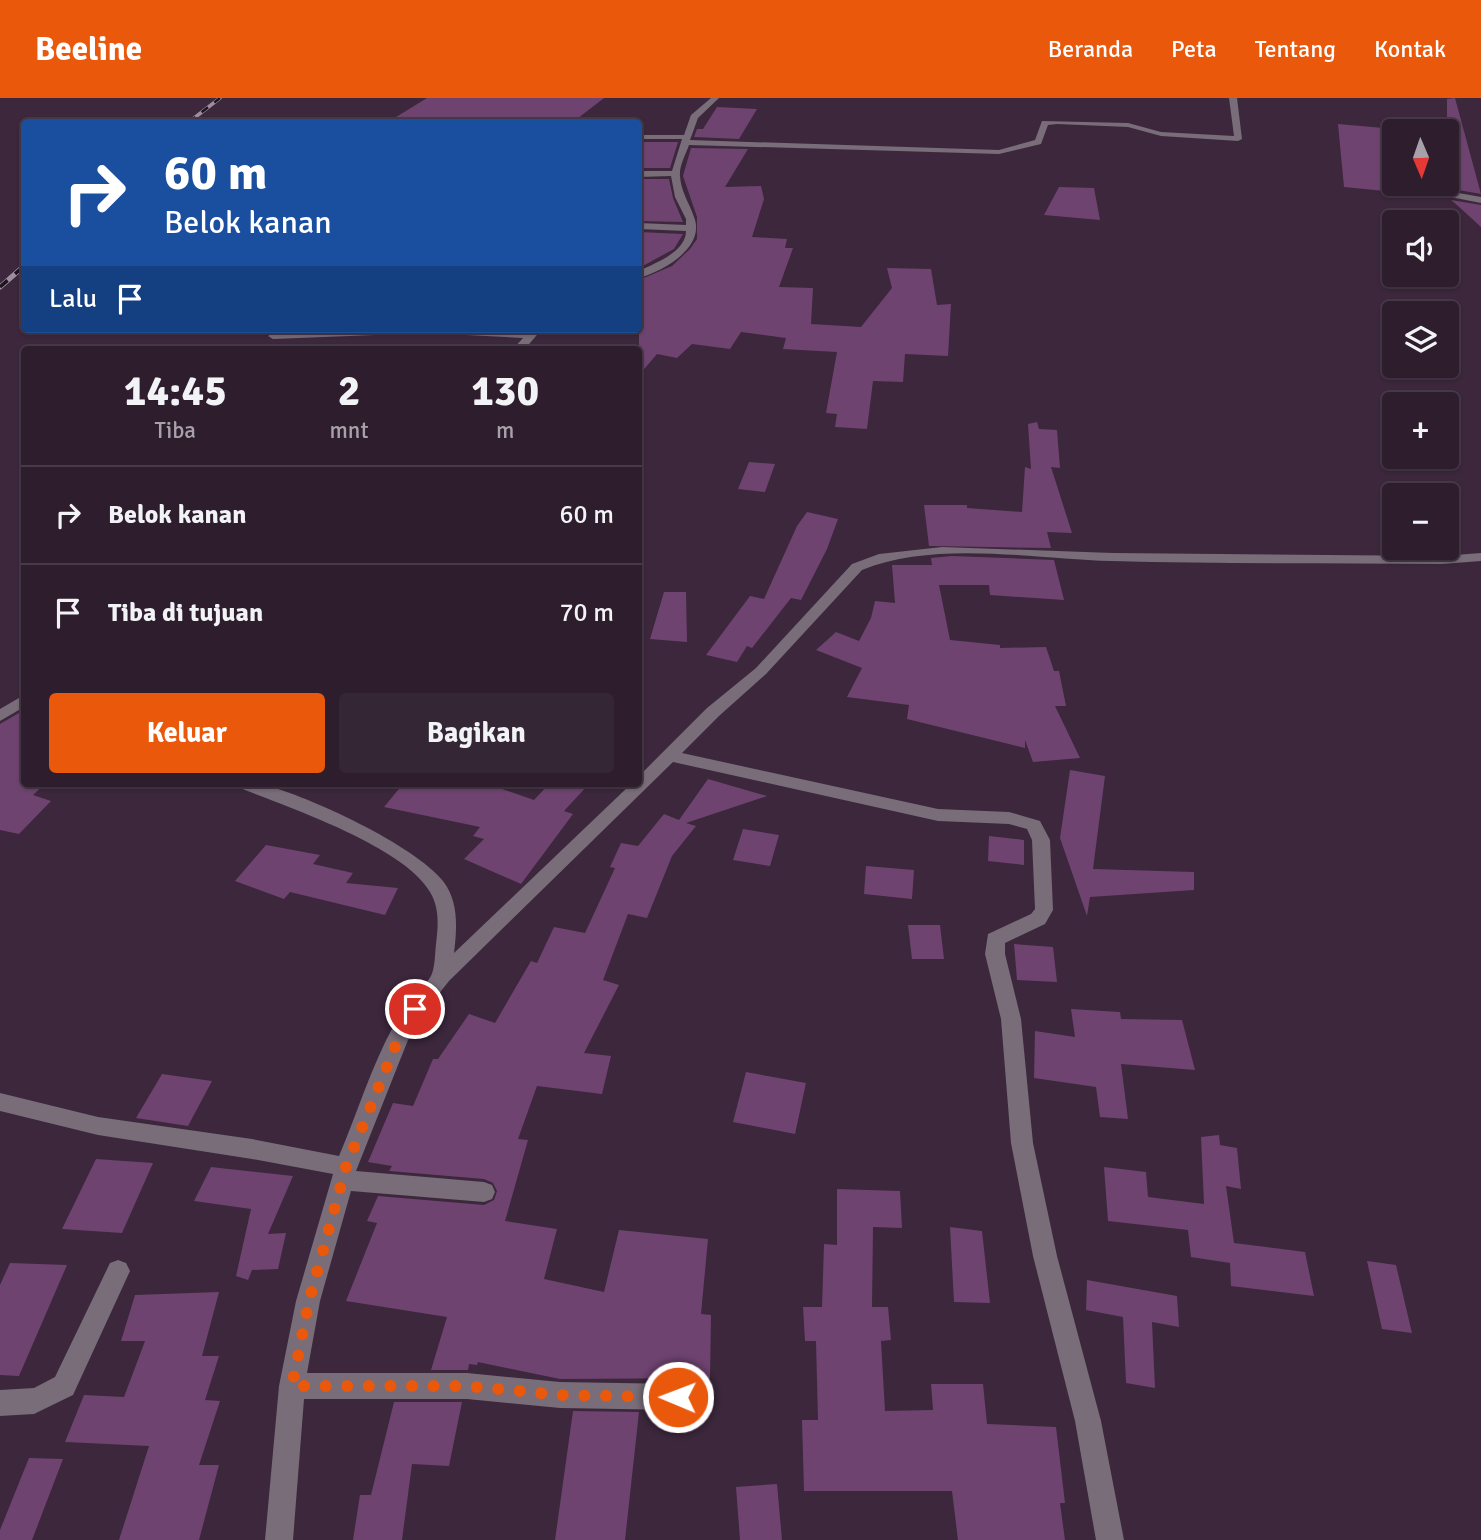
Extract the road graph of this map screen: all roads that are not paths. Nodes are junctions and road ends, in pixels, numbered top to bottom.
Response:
1 (715, 98) edge
2 (1233, 98) edge
3 (642, 137) edge
4 (684, 139) junction
5 (675, 173) junction
6 (642, 174) edge
7 (1456, 196) edge
8 (1481, 200) edge
9 (642, 226) edge
10 (692, 228) junction
11 (642, 273) edge
12 (350, 333) edge
13 (534, 333) edge
14 (273, 336) dead end
15 (522, 346) edge
16 (1481, 557) edge
17 (21, 702) edge
18 (0, 716) edge
19 (670, 756) junction
20 (642, 783) edge
21 (254, 787) edge
22 (638, 787) edge
23 (442, 976) junction
24 (0, 1102) edge
25 (345, 1173) junction
26 (484, 1192) dead end
27 (118, 1271) dead end
28 (292, 1386) junction
29 (678, 1397) dead end
30 (0, 1403) edge
31 (279, 1540) edge
32 (1110, 1540) edge

1 - 4 street
2 - 4 street
3 - 4 street
4 - 5 street
5 - 6 street
5 - 10 street
7 - 8 street
9 - 10 street
10 - 11 street
12 - 14 street
13 - 15 street
16 - 19 street
17 - 18 street
19 - 20 street
19 - 32 street
21 - 23 street
22 - 23 street
23 - 25 street
24 - 25 street
25 - 26 street
25 - 28 street
27 - 30 street
28 - 29 street
28 - 31 street

